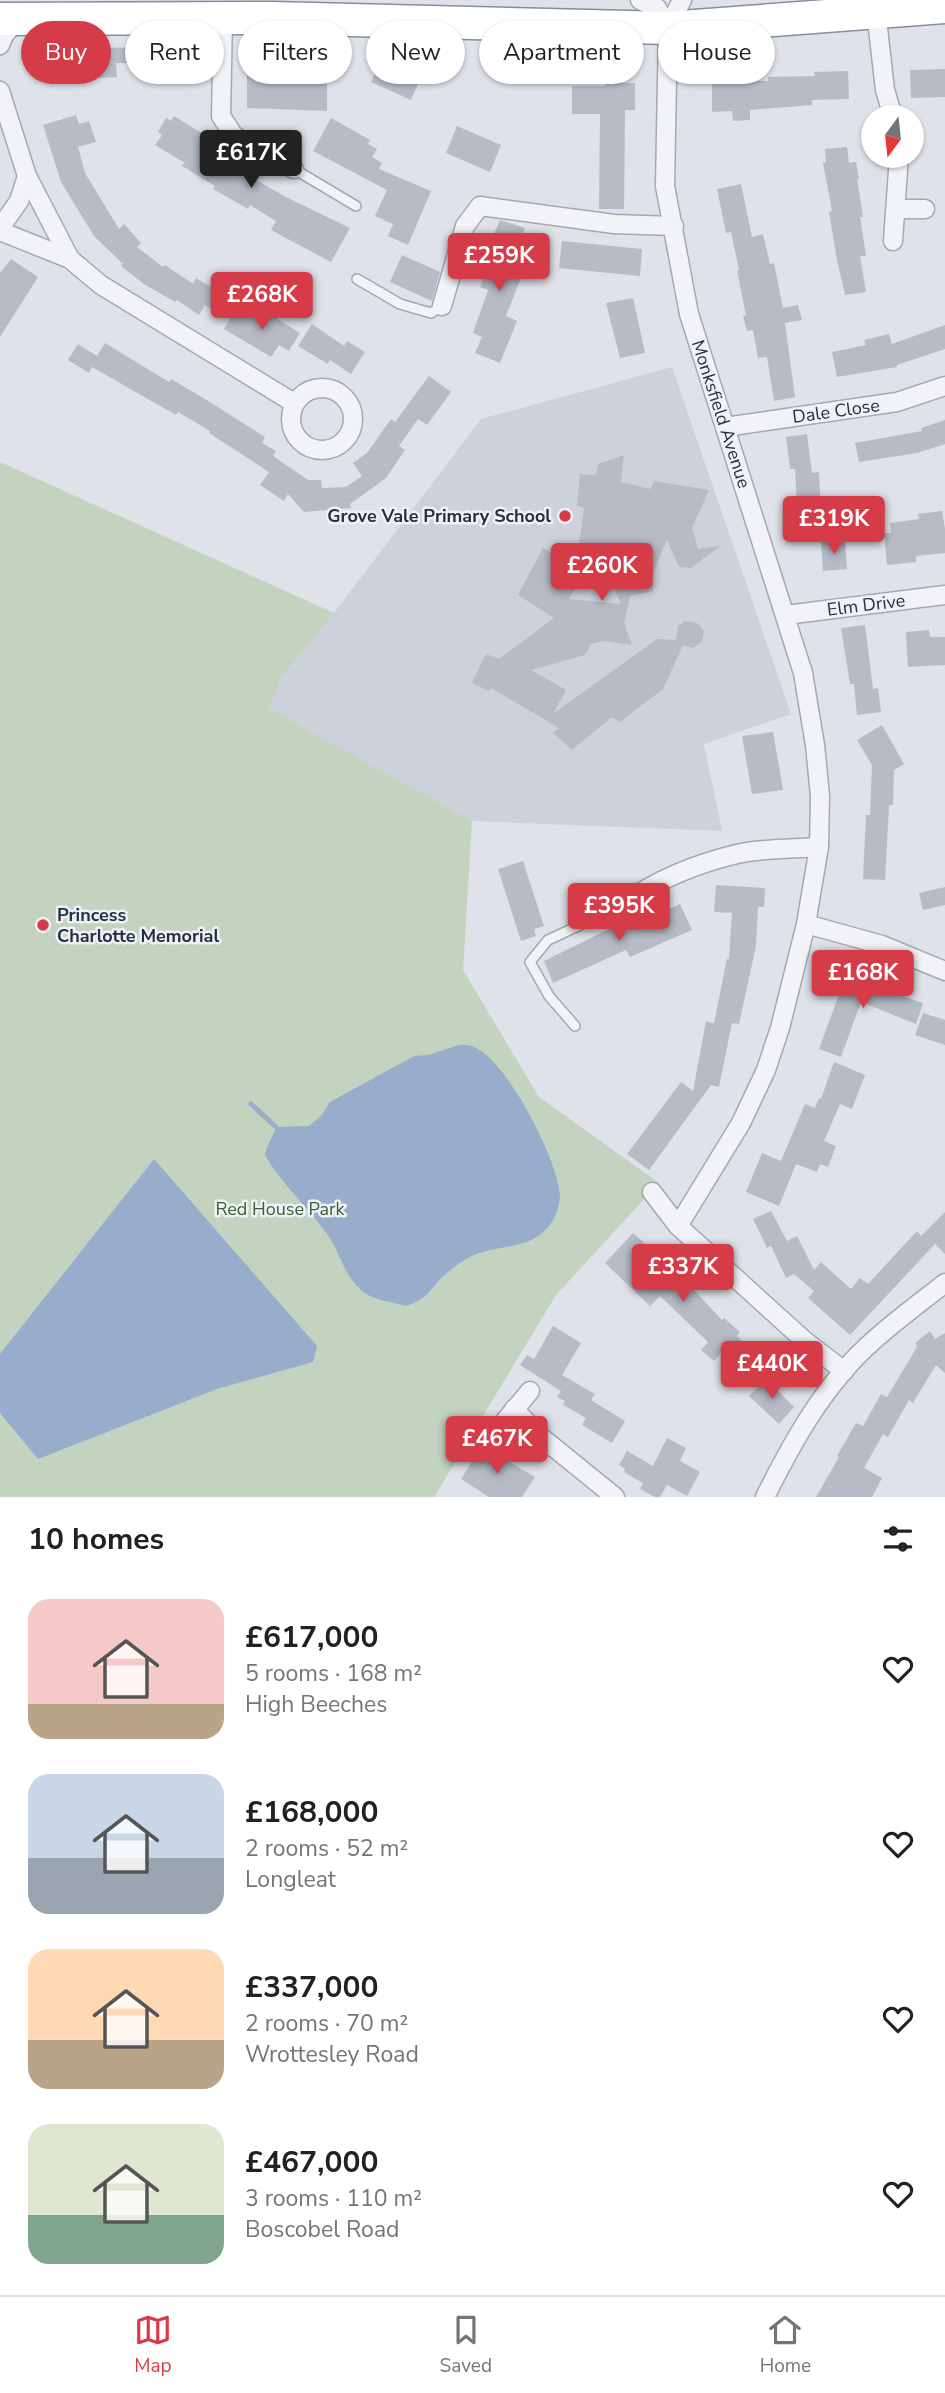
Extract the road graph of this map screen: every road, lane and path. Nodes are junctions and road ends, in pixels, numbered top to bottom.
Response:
1 (640, 0) edge
2 (682, 0) edge
3 (945, 7) edge
4 (876, 11) junction
5 (9, 19) edge
6 (223, 19) junction
7 (664, 21) edge
8 (672, 21) edge
9 (754, 21) edge
10 (658, 28) edge
11 (0, 45) edge
12 (667, 84) edge
13 (0, 91) edge
14 (890, 105) edge
15 (898, 168) edge
16 (294, 169) joint
17 (27, 176) junction
18 (356, 206) dead end
19 (896, 209) junction
20 (925, 209) dead end
21 (674, 226) junction
22 (0, 230) edge
23 (893, 241) dead end
24 (70, 259) junction
25 (357, 279) dead end
26 (442, 306) joint
27 (945, 386) edge
28 (294, 403) dead end
29 (725, 427) junction
30 (945, 595) edge
31 (786, 615) junction
32 (819, 847) junction
33 (623, 905) joint
34 (806, 924) junction
35 (945, 971) edge
36 (575, 1026) dead end
37 (652, 1192) dead end
38 (678, 1226) junction
39 (945, 1283) edge
40 (844, 1371) junction
41 (530, 1391) dead end
42 (514, 1409) junction
43 (499, 1428) dead end
44 (615, 1497) edge
45 (765, 1497) edge

1 - 7 street
2 - 8 street, Monksfield Avenue
3 - 4 highway
4 - 9 highway
4 - 14 street
5 - 6 highway
5 - 11 street
6 - 10 highway
6 - 16 street
12 - 21 street, Monksfield Avenue
13 - 17 street
15 - 19 street
16 - 18 lane
17 - 22 street
17 - 24 street
19 - 20 street
19 - 23 street
21 - 26 street
21 - 29 street, Monksfield Avenue
22 - 24 street
24 - 28 street
25 - 26 lane
27 - 29 street, Dale Close
29 - 31 street, Monksfield Avenue
30 - 31 street, Elm Drive
31 - 32 street, Monksfield Avenue
32 - 33 street
32 - 34 street, Monksfield Avenue
33 - 36 lane
34 - 35 street
34 - 38 street, Monksfield Avenue
37 - 38 street
38 - 40 street
39 - 40 street
40 - 45 street
41 - 42 street
42 - 43 street
42 - 44 street

